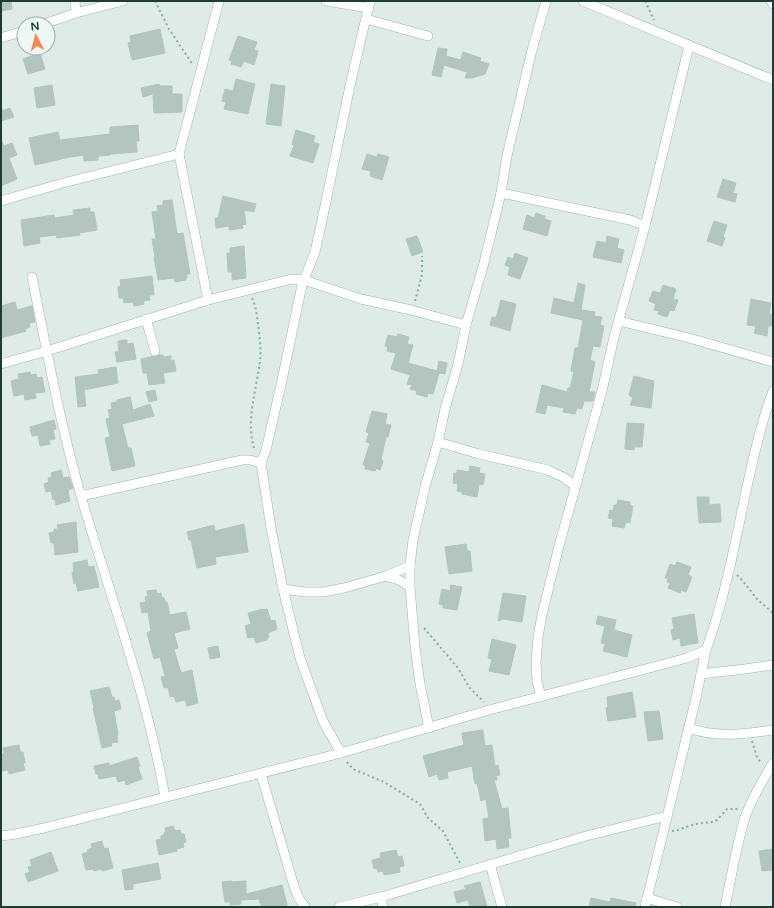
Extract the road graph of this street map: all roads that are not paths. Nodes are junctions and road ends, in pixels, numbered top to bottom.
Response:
1 (75, 1) edge
2 (122, 1) edge
3 (219, 1) edge
4 (326, 1) edge
5 (546, 1) edge
6 (583, 1) edge
7 (771, 1) edge
8 (369, 4) edge
9 (773, 4) edge
10 (76, 13) junction
11 (366, 19) junction
12 (56, 20) edge
13 (16, 33) edge
14 (428, 36) dead end
15 (1, 38) edge
16 (689, 46) junction
17 (773, 80) edge
18 (179, 154) junction
19 (500, 193) junction
20 (1, 201) edge
21 (645, 226) junction
22 (32, 277) dead end
23 (304, 280) junction
24 (208, 300) junction
25 (146, 319) junction
26 (619, 321) junction
27 (466, 325) junction
28 (47, 351) junction
29 (154, 351) dead end
30 (773, 362) edge
31 (1, 364) edge
32 (773, 391) edge
33 (438, 442) junction
34 (261, 463) junction
35 (575, 486) junction
36 (81, 496) junction
37 (410, 566) junction
38 (386, 576) junction
39 (410, 586) junction
40 (283, 589) junction
41 (706, 650) junction
42 (773, 665) edge
43 (701, 674) junction
44 (542, 697) junction
45 (429, 728) junction
46 (689, 728) junction
47 (773, 730) edge
48 (341, 753) junction
49 (771, 766) edge
50 (262, 774) junction
51 (166, 796) junction
52 (667, 816) junction
53 (1, 836) edge
54 (490, 864) junction
55 (380, 897) junction
56 (647, 898) junction
57 (305, 907) edge
58 (339, 907) edge
59 (383, 907) edge
60 (502, 907) edge
61 (644, 907) edge
62 (677, 907) edge
63 (725, 907) edge

1 - 10 street
2 - 10 street
3 - 18 street
4 - 8 street
5 - 19 street
6 - 16 street
7 - 9 street
8 - 11 street
10 - 12 street
11 - 14 street
11 - 23 street
13 - 15 street
16 - 17 street
16 - 21 street
18 - 20 street
18 - 24 street
19 - 21 street
19 - 27 street
21 - 26 street
22 - 28 street
23 - 24 street
23 - 27 street
23 - 34 street
24 - 25 street
25 - 28 street
25 - 29 street
26 - 30 street
26 - 35 street
27 - 33 street
28 - 31 street
28 - 36 street
32 - 41 street
33 - 35 street
33 - 37 street
34 - 36 street
34 - 40 street
35 - 44 street
36 - 51 street
37 - 38 street
37 - 39 street
38 - 39 street
38 - 40 street
39 - 45 street
40 - 48 street
41 - 43 street
41 - 44 street
42 - 43 street
43 - 46 street
44 - 45 street
45 - 48 street
46 - 47 street
46 - 52 street
48 - 50 street
49 - 63 street
50 - 51 street
50 - 57 street
51 - 53 street
52 - 54 street
52 - 56 street
54 - 55 street
54 - 60 street
55 - 58 street
55 - 59 street
56 - 61 street
56 - 62 street

